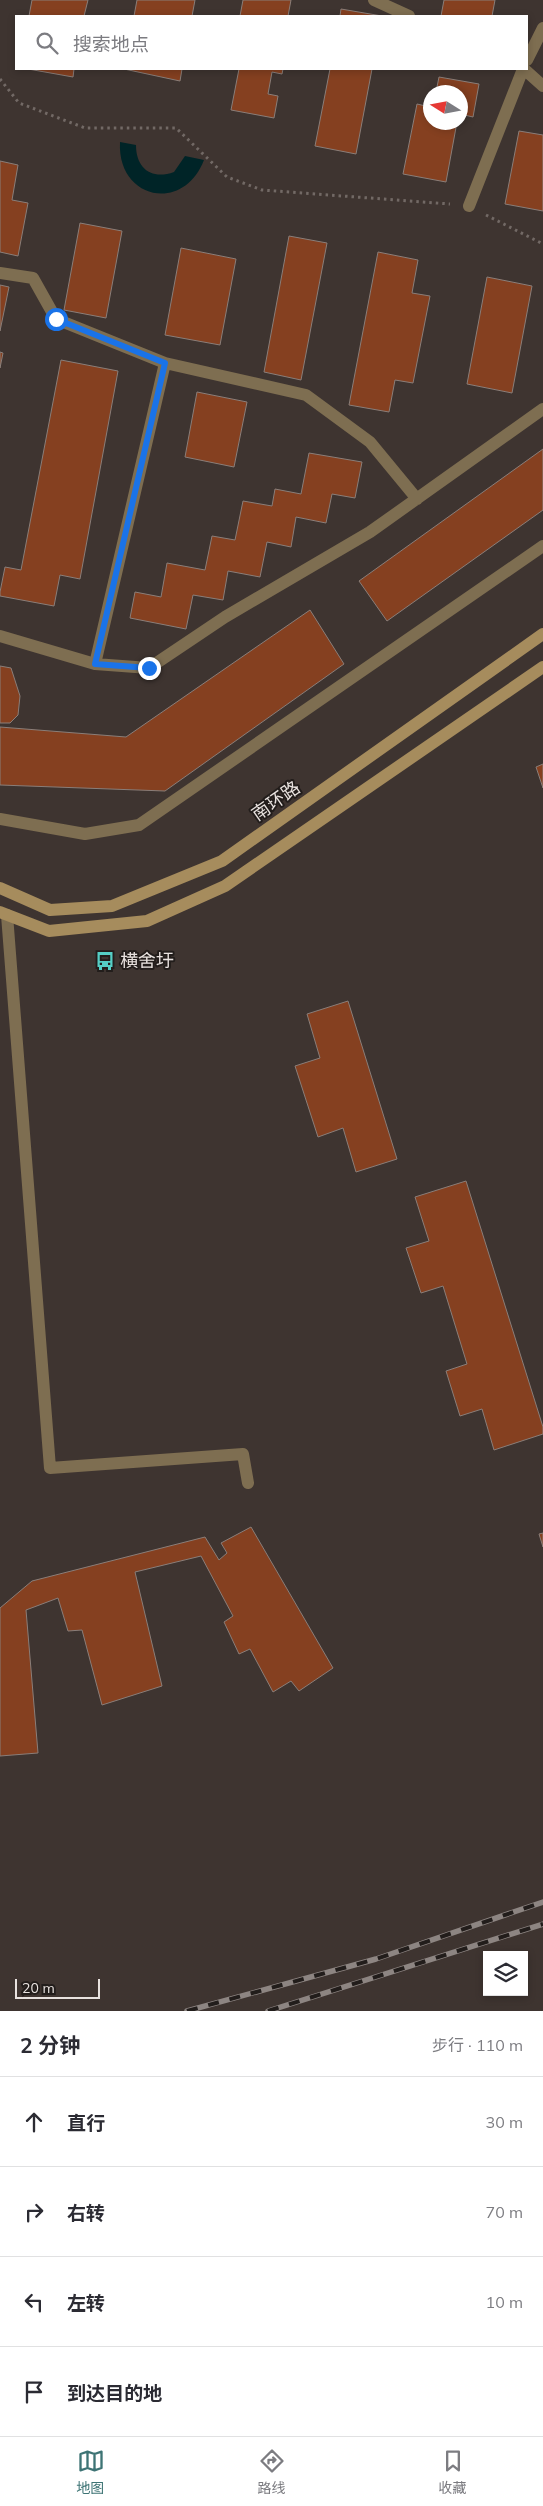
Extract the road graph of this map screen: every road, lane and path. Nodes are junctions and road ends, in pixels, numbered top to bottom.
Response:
1 (374, 0) edge
2 (408, 15) edge
3 (543, 28) edge
4 (528, 58) edge
5 (523, 70) edge
6 (524, 70) edge
7 (0, 79) edge
8 (543, 86) edge
9 (469, 206) junction
10 (543, 244) edge
11 (0, 272) edge
12 (165, 363) junction
13 (543, 409) edge
14 (417, 499) junction
15 (543, 546) edge
16 (543, 634) edge
17 (0, 636) edge
18 (95, 664) junction
19 (543, 667) edge
20 (0, 819) edge
21 (0, 888) edge
22 (4, 913) edge
23 (248, 1483) dead end

1 - 2 lane
3 - 4 lane
5 - 9 lane
6 - 8 lane
7 - 9 path
9 - 10 path
11 - 12 lane
12 - 14 lane
12 - 18 lane
13 - 14 lane
14 - 18 lane
15 - 20 lane
16 - 21 main road, 南环路
17 - 18 lane
19 - 22 main road
22 - 23 lane

